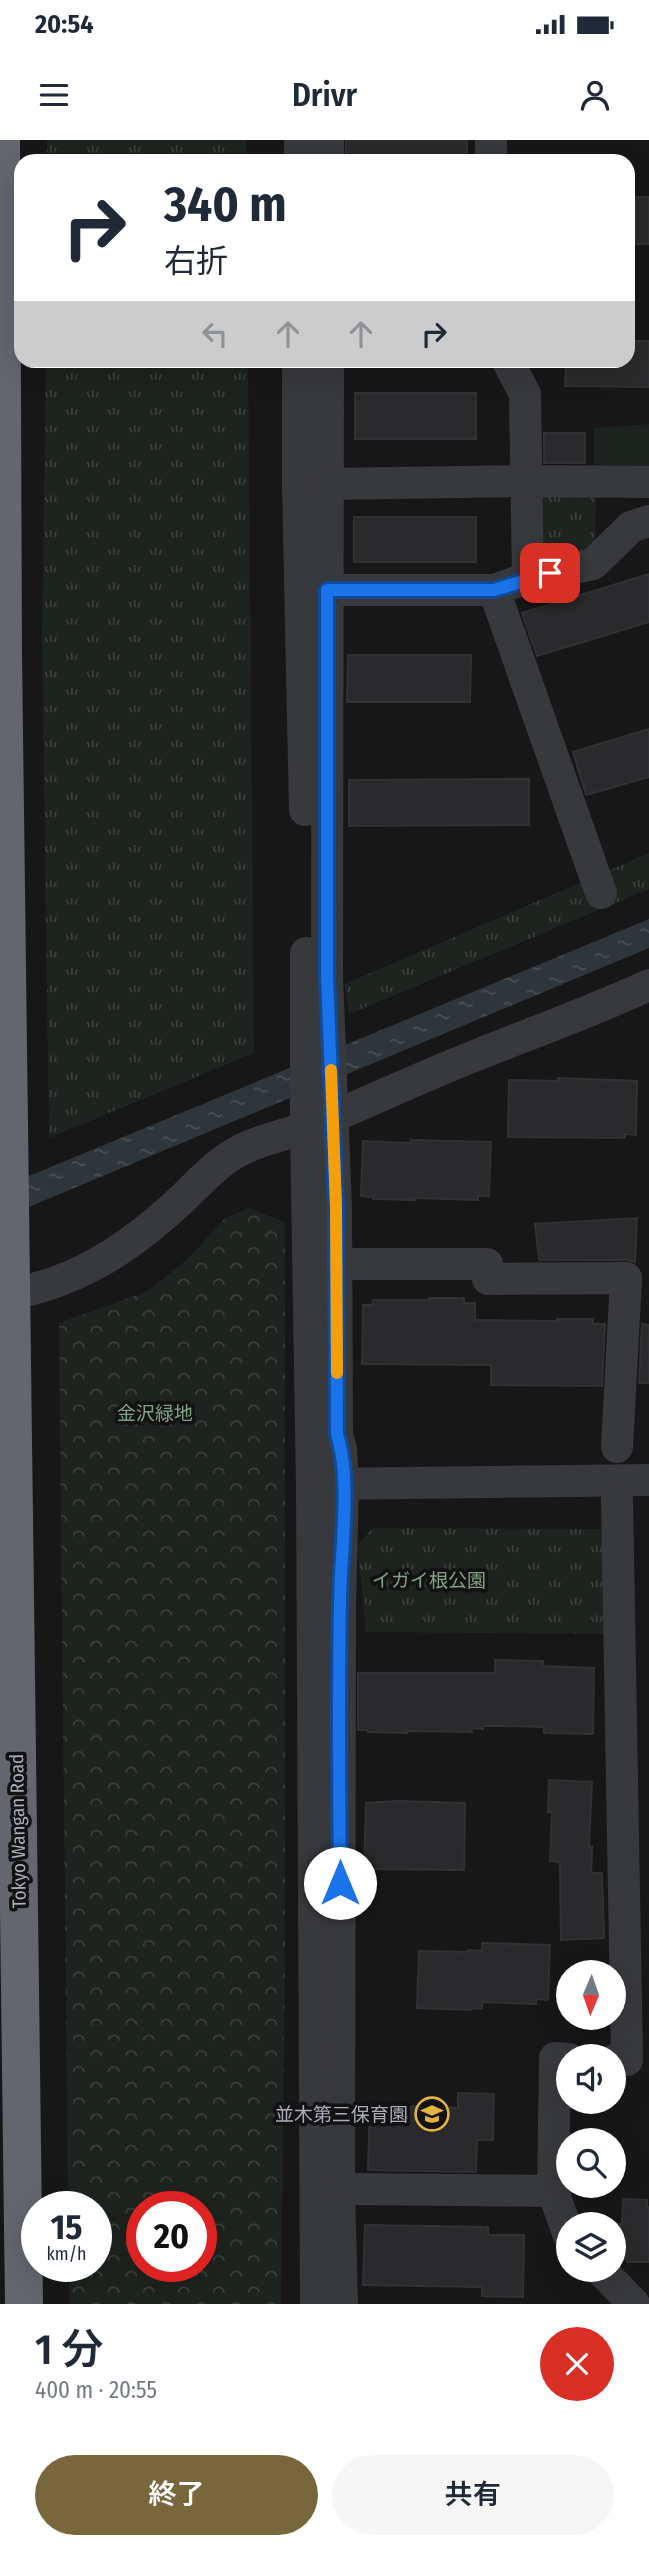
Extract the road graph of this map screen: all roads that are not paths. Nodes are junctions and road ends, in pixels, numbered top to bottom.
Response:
1 (1, 140) edge
2 (298, 368) edge
3 (328, 368) edge
4 (511, 368) edge
5 (527, 481) junction
6 (649, 482) edge
7 (328, 484) junction
8 (649, 521) edge
9 (528, 578) junction
10 (327, 590) junction
11 (494, 590) junction
12 (2, 664) edge
13 (601, 893) dead end
14 (649, 985) edge
15 (318, 1033) junction
16 (319, 1123) junction
17 (336, 1264) junction
18 (637, 1277) edge
19 (4, 1301) edge
20 (617, 1447) dead end
21 (649, 1479) edge
22 (343, 1484) junction
23 (312, 1485) junction
24 (617, 1500) dead end
25 (556, 2058) edge
26 (626, 2060) edge
27 (348, 2189) dead end
28 (553, 2191) junction
29 (560, 2212) edge
30 (613, 2282) edge
31 (24, 2304) edge
32 (316, 2304) edge
33 (342, 2304) edge
34 (635, 2304) edge

1 - 12 highway, Tokyo Wangan Road
2 - 15 street
3 - 7 street
4 - 5 street
5 - 6 street
5 - 7 street
5 - 9 street
7 - 10 street
8 - 9 street
9 - 11 street
10 - 11 street
10 - 15 street
11 - 13 street
12 - 19 highway, Tokyo Wangan Road
14 - 16 street
15 - 16 street
16 - 17 street
16 - 19 street
16 - 23 street
17 - 18 street
17 - 22 street
18 - 20 street
19 - 31 highway, Tokyo Wangan Road
21 - 22 street
22 - 23 street
22 - 33 street
23 - 32 street
24 - 26 street
25 - 28 street
27 - 28 street
28 - 29 street
30 - 34 street

